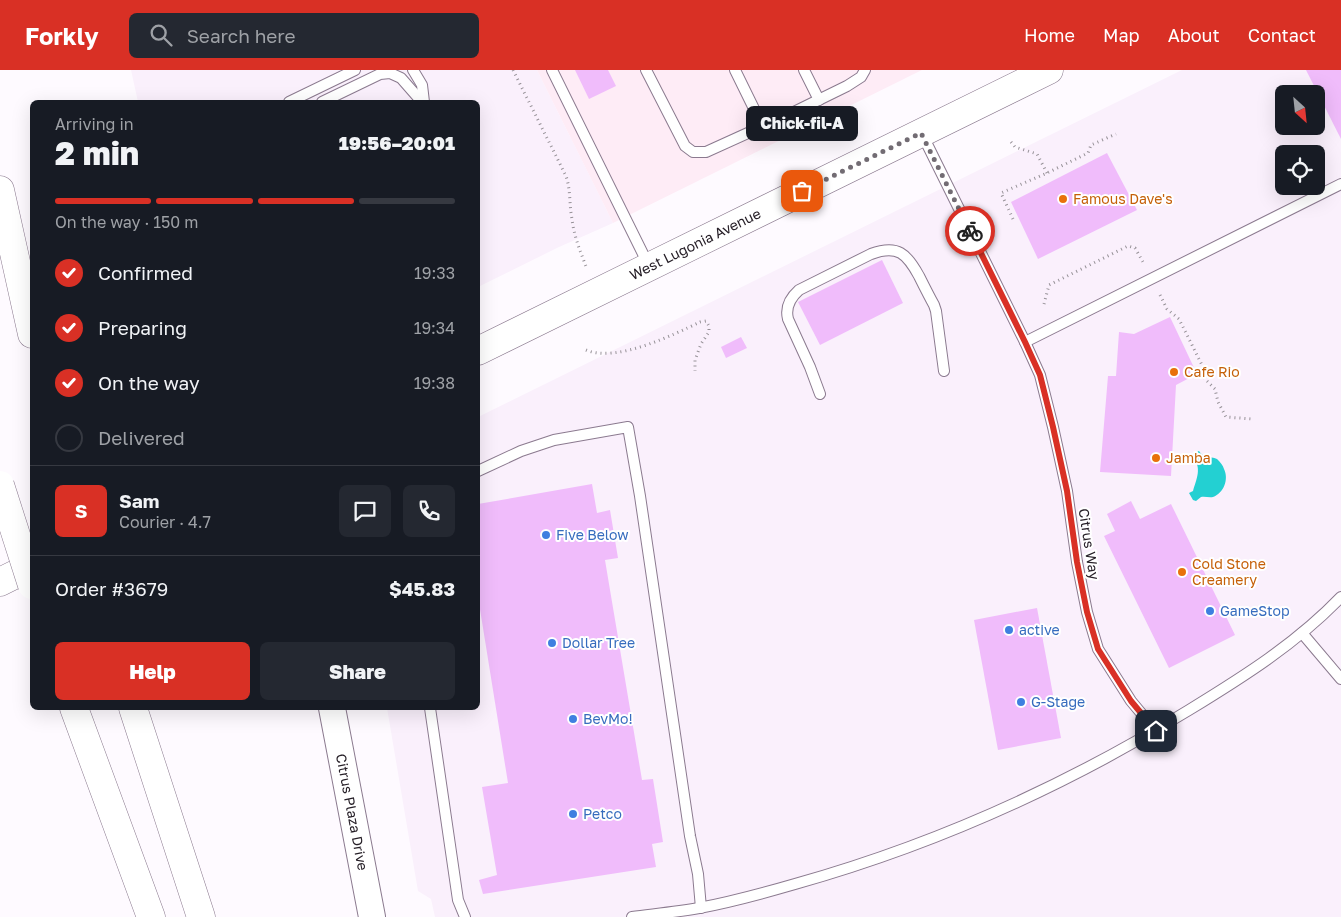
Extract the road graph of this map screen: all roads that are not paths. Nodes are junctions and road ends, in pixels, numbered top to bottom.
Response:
1 (355, 70) edge
2 (412, 70) edge
3 (552, 70) edge
4 (646, 70) edge
5 (735, 70) edge
6 (804, 70) edge
7 (865, 70) edge
8 (1049, 70) edge
9 (294, 100) edge
10 (326, 100) edge
11 (421, 100) edge
12 (423, 100) edge
13 (819, 100) junction
14 (763, 127) junction
15 (921, 133) junction
16 (1341, 184) edge
17 (0, 190) edge
18 (650, 266) junction
19 (30, 325) edge
20 (1025, 342) junction
21 (480, 350) edge
22 (944, 371) dead end
23 (820, 394) dead end
24 (480, 470) edge
25 (0, 485) edge
26 (30, 567) edge
27 (30, 579) edge
28 (0, 582) edge
29 (1341, 597) edge
30 (1302, 633) junction
31 (1341, 679) edge
32 (75, 710) edge
33 (134, 710) edge
34 (332, 710) edge
35 (430, 710) edge
36 (1156, 731) junction
37 (700, 908) junction
38 (151, 917) edge
39 (201, 917) edge
40 (372, 917) edge
41 (465, 917) edge
42 (632, 917) edge

1 - 9 lane
2 - 12 lane
3 - 18 lane
4 - 14 lane
5 - 14 lane
6 - 13 lane
7 - 13 lane
8 - 15 main road, West Lugonia Avenue
10 - 11 lane
13 - 14 lane
15 - 18 main road, West Lugonia Avenue
15 - 20 lane, Citrus Way
16 - 20 lane
17 - 19 main road
18 - 21 main road, West Lugonia Avenue
20 - 36 lane, Citrus Way
22 - 23 lane
24 - 37 lane
25 - 27 main road, bridge
26 - 28 main road
29 - 30 lane
30 - 31 lane
30 - 36 lane
32 - 38 main road
33 - 39 main road
34 - 40 street, Citrus Plaza Drive
35 - 41 lane
36 - 37 lane
37 - 42 lane

